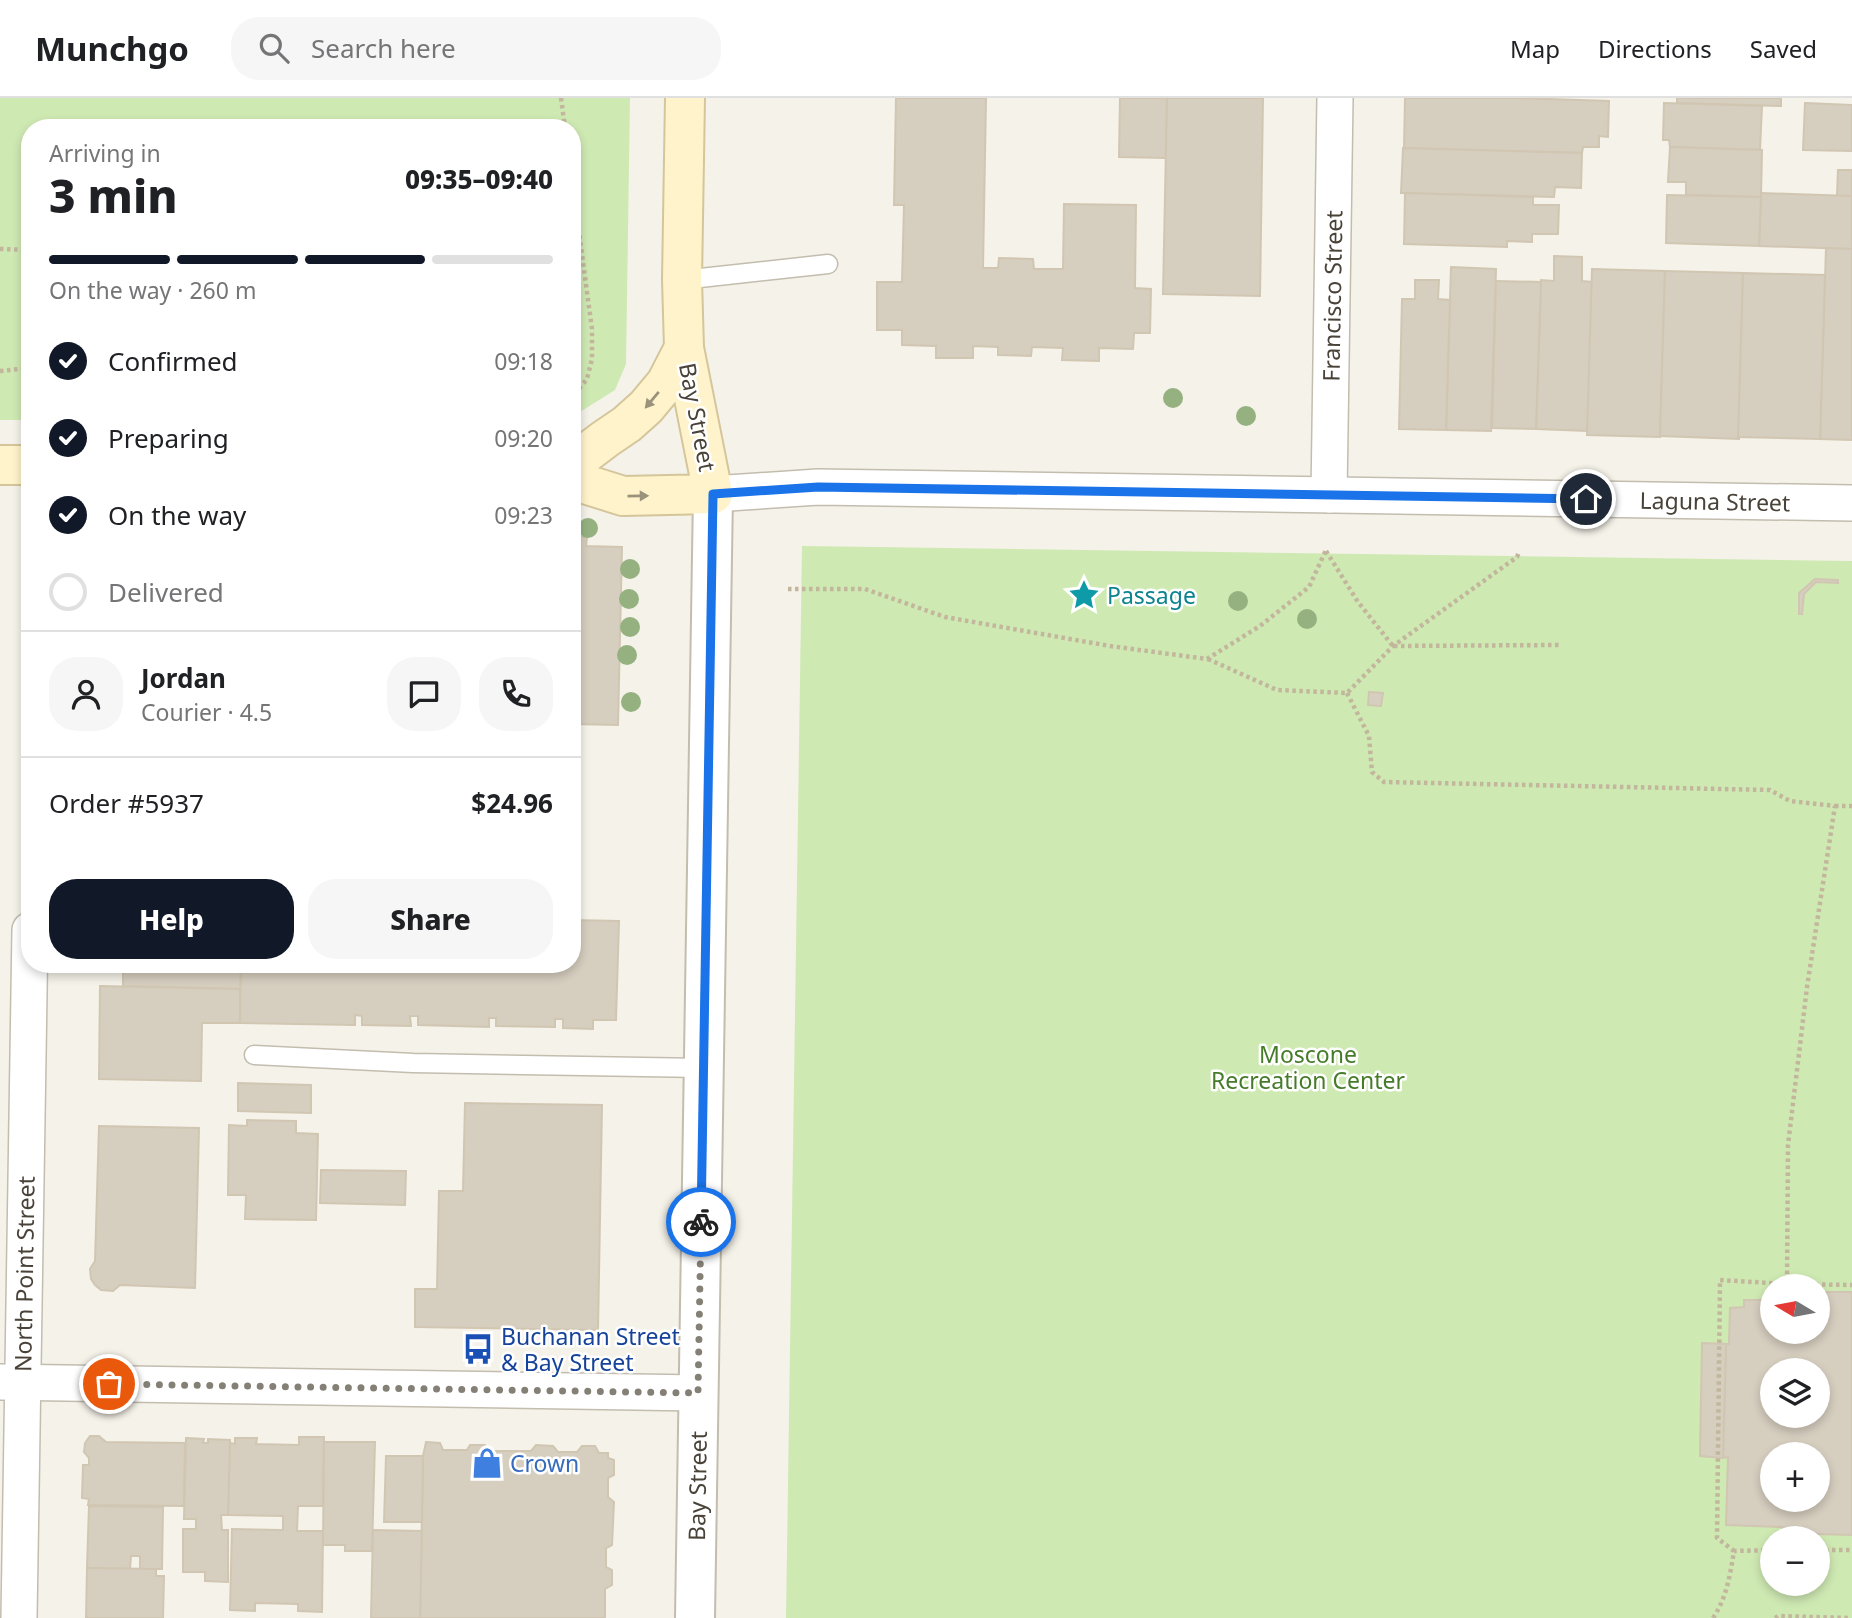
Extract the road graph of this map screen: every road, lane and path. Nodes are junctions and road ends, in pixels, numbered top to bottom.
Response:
1 (561, 98) edge
2 (685, 98) edge
3 (1335, 98) edge
4 (564, 119) edge
5 (581, 247) edge
6 (0, 249) edge
7 (21, 250) edge
8 (828, 264) dead end
9 (682, 281) junction
10 (684, 348) junction
11 (21, 369) edge
12 (0, 370) edge
13 (581, 386) edge
14 (581, 457) edge
15 (0, 465) edge
16 (21, 465) edge
17 (581, 483) edge
18 (713, 494) junction
19 (1329, 495) junction
20 (1852, 503) edge
21 (1519, 552) dead end
22 (788, 589) dead end
23 (1559, 645) dead end
24 (1393, 646) junction
25 (1207, 659) junction
26 (1347, 693) junction
27 (1835, 806) junction
28 (1852, 806) edge
29 (28, 973) edge
30 (254, 1055) dead end
31 (703, 1068) junction
32 (1787, 1274) edge
33 (1760, 1282) edge
34 (1830, 1285) edge
35 (1852, 1285) edge
36 (11, 1382) edge
37 (698, 1393) junction
38 (1760, 1550) edge
39 (1830, 1550) edge
40 (1852, 1550) edge
41 (1734, 1551) junction
42 (19, 1618) edge
43 (695, 1618) edge
44 (1713, 1618) edge
45 (1775, 1618) edge
46 (1849, 1618) edge

1 - 4 path
2 - 9 main road, Bay Street
3 - 19 street, Francisco Street
5 - 13 path
6 - 7 path
8 - 9 lane
9 - 10 main road, Bay Street
10 -> 14 main road
10 - 18 main road, Bay Street
11 - 12 path
15 - 16 main road
17 -> 18 main road, Laguna Street
18 - 19 street, Laguna Street
18 - 31 street, Bay Street
19 - 20 street, Laguna Street
21 - 24 path
22 - 25 path
23 - 24 path
24 - 25 path
24 - 26 path
25 - 26 path
26 - 27 path
27 - 28 path
27 - 32 path
29 - 36 street, North Point Street
30 - 31 lane
31 - 37 street, Bay Street
33 - 41 path
34 - 35 path
36 - 37 street
36 - 42 street, North Point Street
37 - 43 street, Bay Street
38 - 41 path
39 - 40 path
41 - 44 path
45 - 46 path

